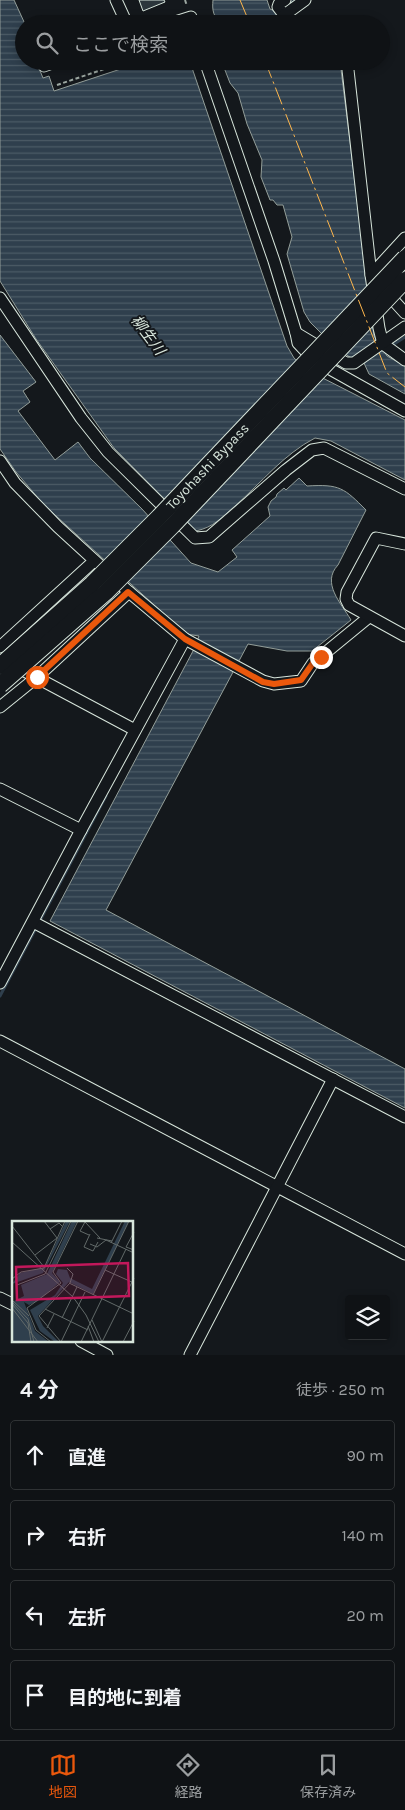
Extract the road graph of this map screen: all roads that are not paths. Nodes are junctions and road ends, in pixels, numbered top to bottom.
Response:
1 (116, 0) edge
2 (305, 0) edge
3 (282, 9) edge
4 (123, 15) edge
5 (209, 70) edge
6 (347, 70) edge
7 (405, 238) edge
8 (405, 258) edge
9 (371, 275) junction
10 (405, 280) edge
11 (0, 298) edge
12 (404, 308) edge
13 (405, 327) edge
14 (296, 333) junction
15 (387, 347) junction
16 (405, 360) edge
17 (405, 411) edge
18 (0, 461) edge
19 (405, 489) edge
20 (405, 544) edge
21 (94, 561) junction
22 (128, 592) junction
23 (369, 617) junction
24 (405, 636) edge
25 (185, 640) junction
26 (0, 647) edge
27 (0, 658) edge
28 (0, 666) edge
29 (37, 677) junction
30 (0, 685) edge
31 (0, 706) edge
32 (135, 730) junction
33 (0, 789) edge
34 (81, 830) junction
35 (37, 924) junction
36 (0, 983) edge
37 (0, 1040) edge
38 (333, 1079) junction
39 (405, 1117) edge
40 (278, 1186) junction
41 (405, 1254) edge
42 (0, 1298) edge
43 (12, 1304) edge
44 (83, 1342) edge
45 (107, 1355) edge
46 (190, 1355) edge

1 - 4 street
2 - 3 street
5 - 14 street
6 - 9 street
7 - 9 street
8 - 28 highway, Toyohashi Bypass, bridge
9 - 12 street
9 - 15 street
10 - 30 highway, Toyohashi Bypass, bridge
11 - 19 street
13 - 15 street
14 - 15 street
14 - 17 street
15 - 16 street
18 - 21 street
20 - 23 street
21 - 22 street
21 - 26 street
22 - 25 street
22 - 29 street
23 - 24 street
23 - 25 street
25 - 32 street
27 - 29 street
29 - 31 street
29 - 32 street
32 - 34 street
33 - 34 street
34 - 35 street
35 - 36 street
35 - 38 street
37 - 40 street
38 - 39 street
38 - 40 street
40 - 41 street
40 - 46 street
42 - 43 street
44 - 45 street

